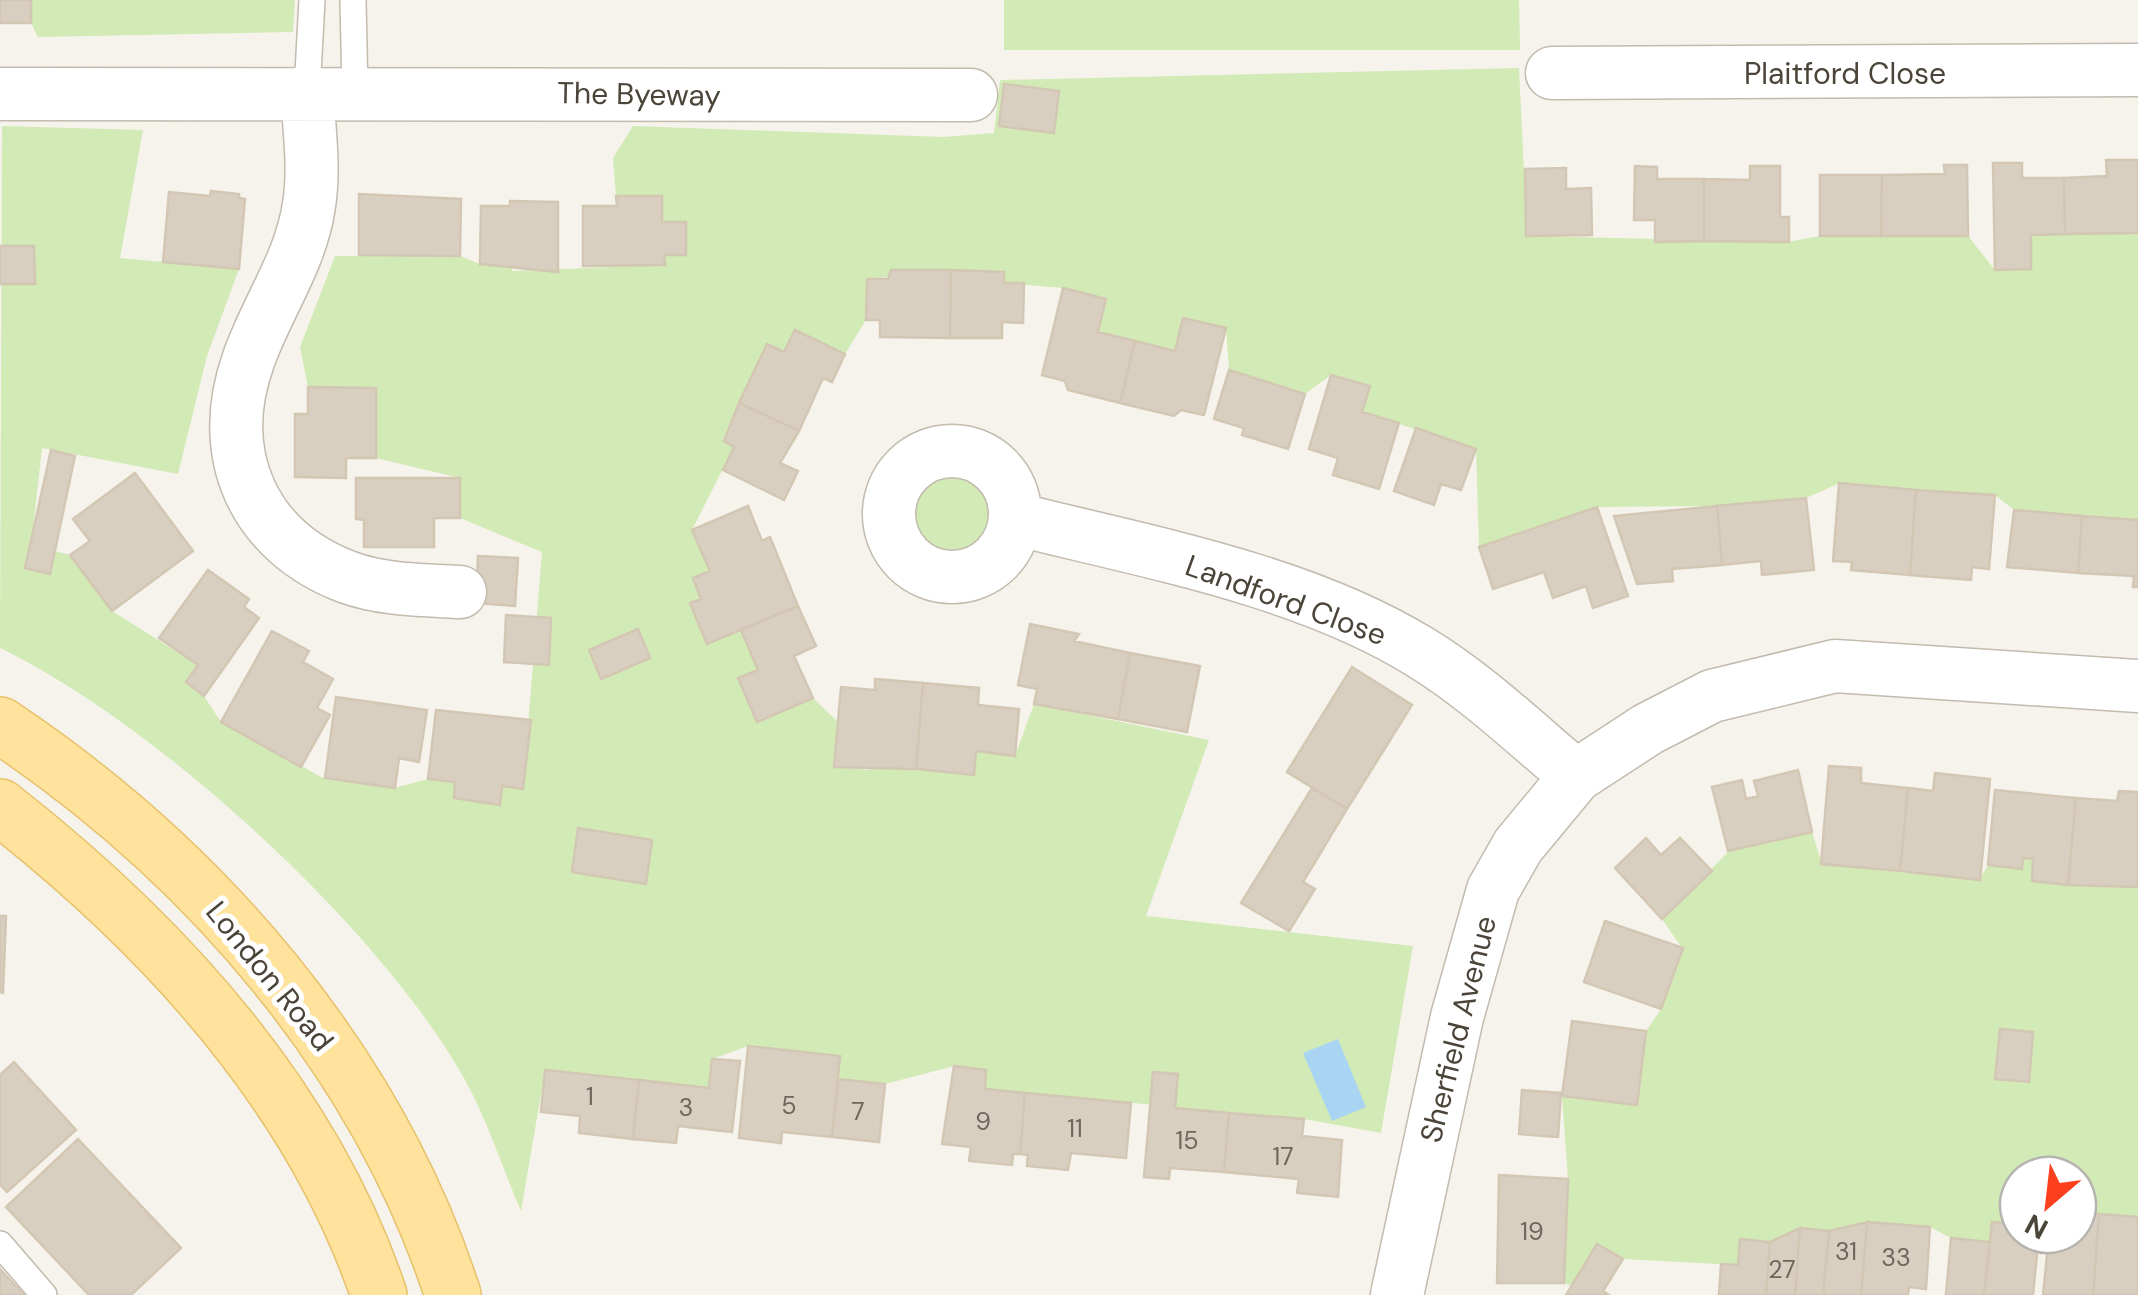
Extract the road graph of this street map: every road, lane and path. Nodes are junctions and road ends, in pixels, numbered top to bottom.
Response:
1 (312, 0) edge
2 (353, 0) edge
3 (2138, 70) edge
4 (1552, 73) dead end
5 (331, 91) junction
6 (0, 94) edge
7 (971, 95) dead end
8 (1014, 519) dead end
9 (460, 592) dead end
10 (2138, 686) edge
11 (0, 726) edge
12 (1576, 776) junction
13 (0, 807) edge
14 (0, 1244) edge
15 (44, 1295) edge
16 (379, 1295) edge
17 (453, 1295) edge
18 (1397, 1295) edge

1 - 5 lane
2 - 5 lane
3 - 4 street, Plaitford Close
5 - 6 street, The Byeway
5 - 7 street, The Byeway
5 - 9 street
8 - 12 street, Landford Close
10 - 12 street, Sherfield Avenue
11 - 17 main road, London Road
12 - 18 street, Sherfield Avenue
13 - 16 main road
14 - 15 lane

